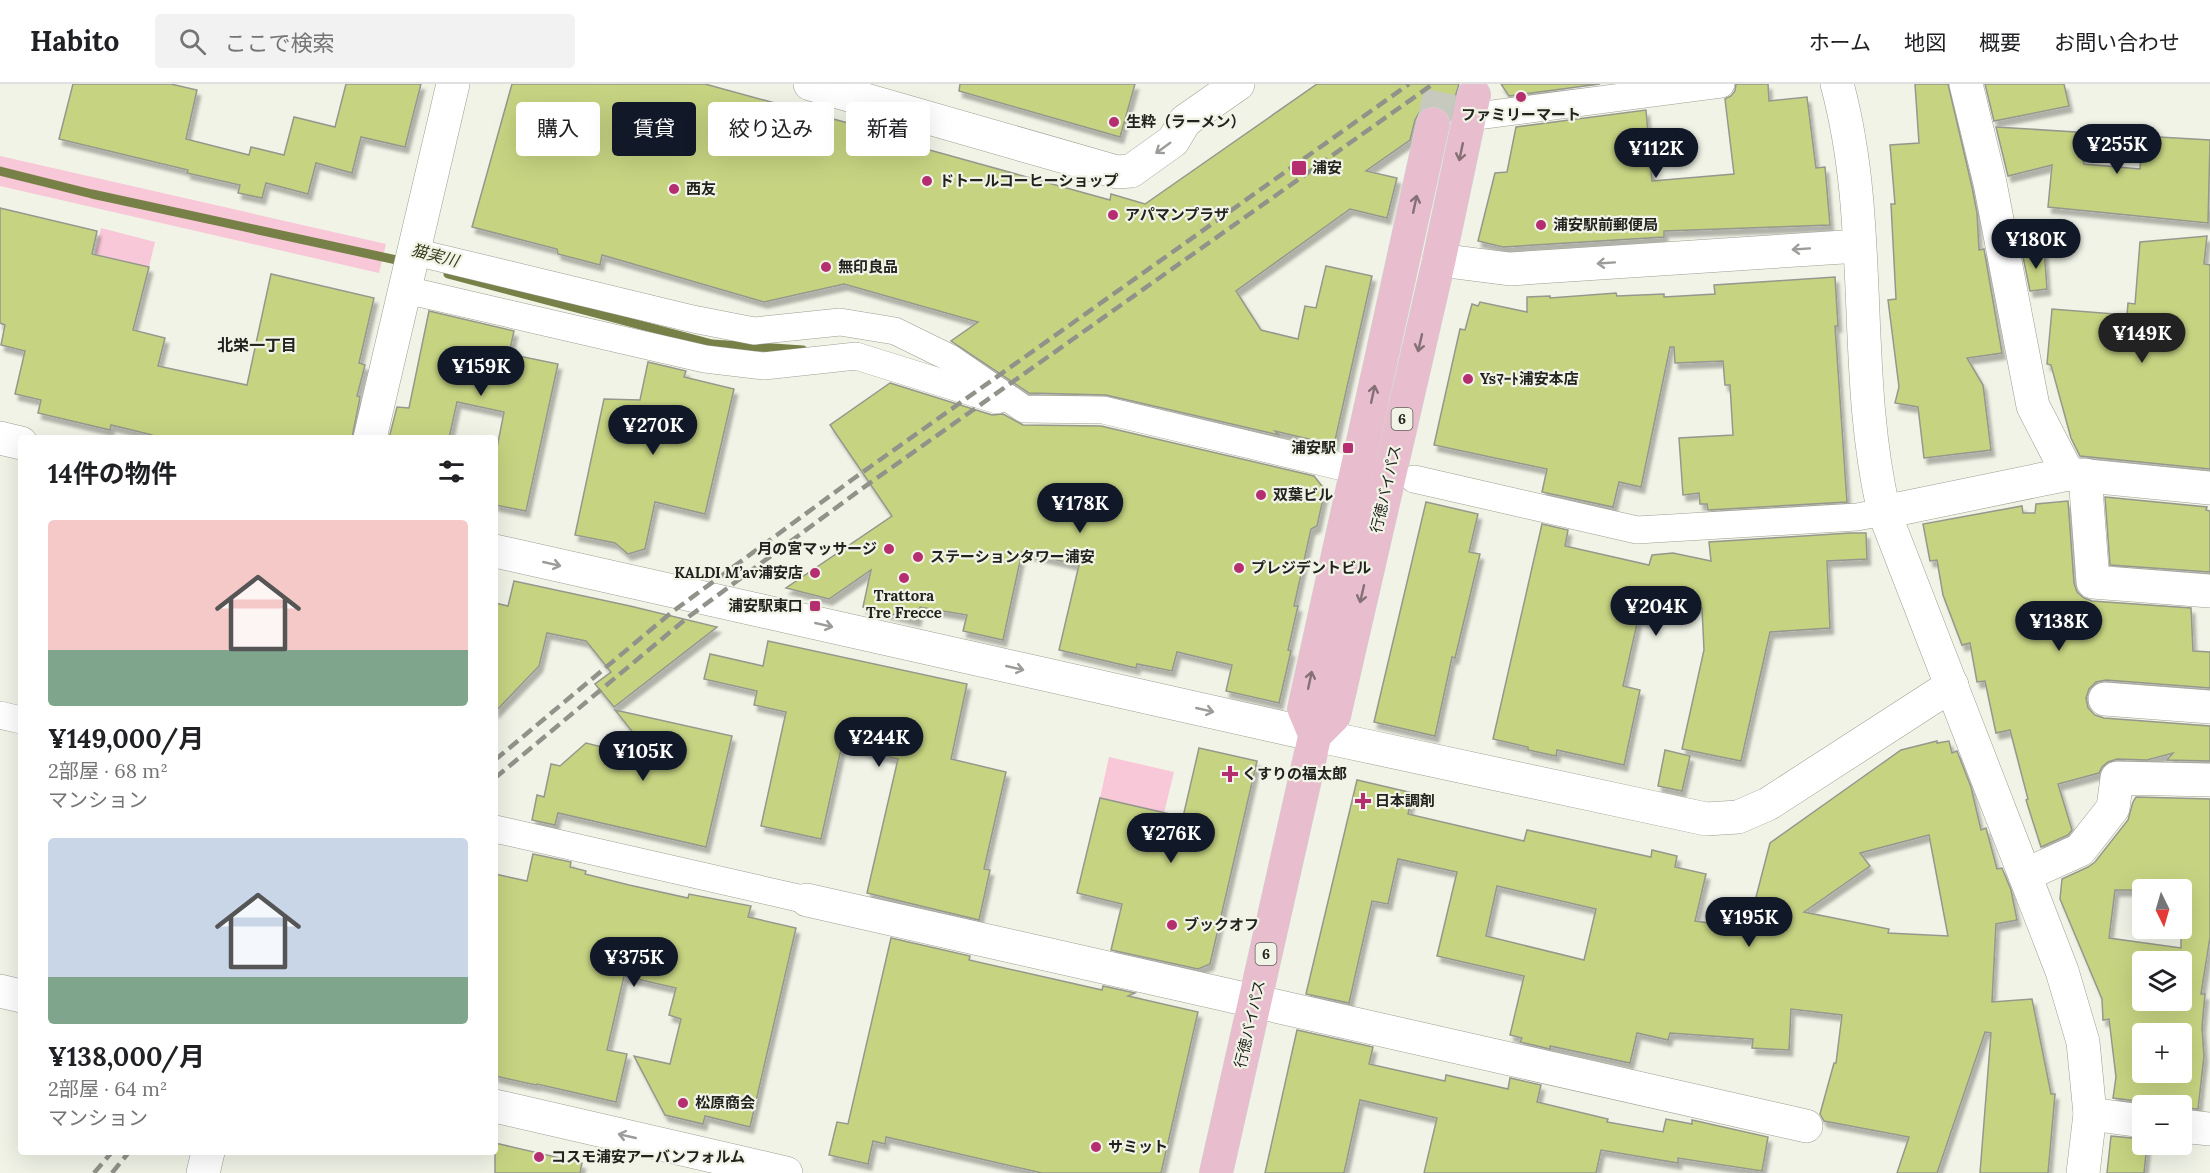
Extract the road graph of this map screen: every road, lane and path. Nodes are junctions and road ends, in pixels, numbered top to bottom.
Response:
1 (453, 84) edge
2 (810, 84) edge
3 (1238, 84) edge
4 (1721, 84) edge
5 (1837, 84) edge
6 (1966, 84) edge
7 (1472, 106) joint
8 (1433, 124) tunnel mouth
9 (1859, 246) junction
10 (416, 248) junction
11 (1439, 260) junction
12 (406, 290) junction
13 (1024, 409) junction
14 (371, 435) edge
15 (0, 438) edge
16 (18, 442) edge
17 (1339, 466) dead end
18 (2077, 474) junction
19 (1414, 479) dead end
20 (2210, 488) edge
21 (1884, 512) junction
22 (498, 552) edge
23 (2210, 591) edge
24 (1952, 685) junction
25 (2105, 699) dead end
26 (2210, 707) edge
27 (0, 715) edge
28 (18, 719) edge
29 (1315, 735) junction
30 (2210, 780) edge
31 (498, 830) edge
32 (2025, 875) junction
33 (807, 900) joint
34 (0, 991) edge
35 (18, 995) edge
36 (1256, 1001) junction
37 (498, 1107) edge
38 (2090, 1114) junction
39 (2132, 1120) edge
40 (1806, 1125) dead end
41 (2192, 1127) edge
42 (2210, 1129) edge
43 (207, 1155) edge
44 (203, 1173) edge
45 (786, 1173) edge
46 (1216, 1173) edge
47 (2083, 1173) edge

1 - 10 street
3 -> 2 street
4 - 7 street
5 - 9 street
6 - 18 street
7 -> 11 main road, 行徳バイパス / 6
29 -> 8 main road, 6
9 -> 11 street
9 - 21 street
10 - 12 street
10 - 13 street
11 -> 29 main road, 行徳バイパス / 6
12 - 13 street
12 - 14 street
13 - 17 street
15 - 16 street
18 - 20 street
18 - 21 street
18 - 23 street
19 - 21 street
21 - 24 street
22 -> 29 street
24 - 29 street
24 - 32 street
25 - 26 street
27 - 28 street
29 - 36 main road, 行徳バイパス / 6
30 - 32 street
31 - 33 street
32 - 38 street
33 - 36 street
34 - 35 street
36 - 40 street
36 - 46 main road, 行徳バイパス / 6
45 -> 37 street
38 - 39 street
38 - 47 street
41 - 42 street
43 - 44 street

